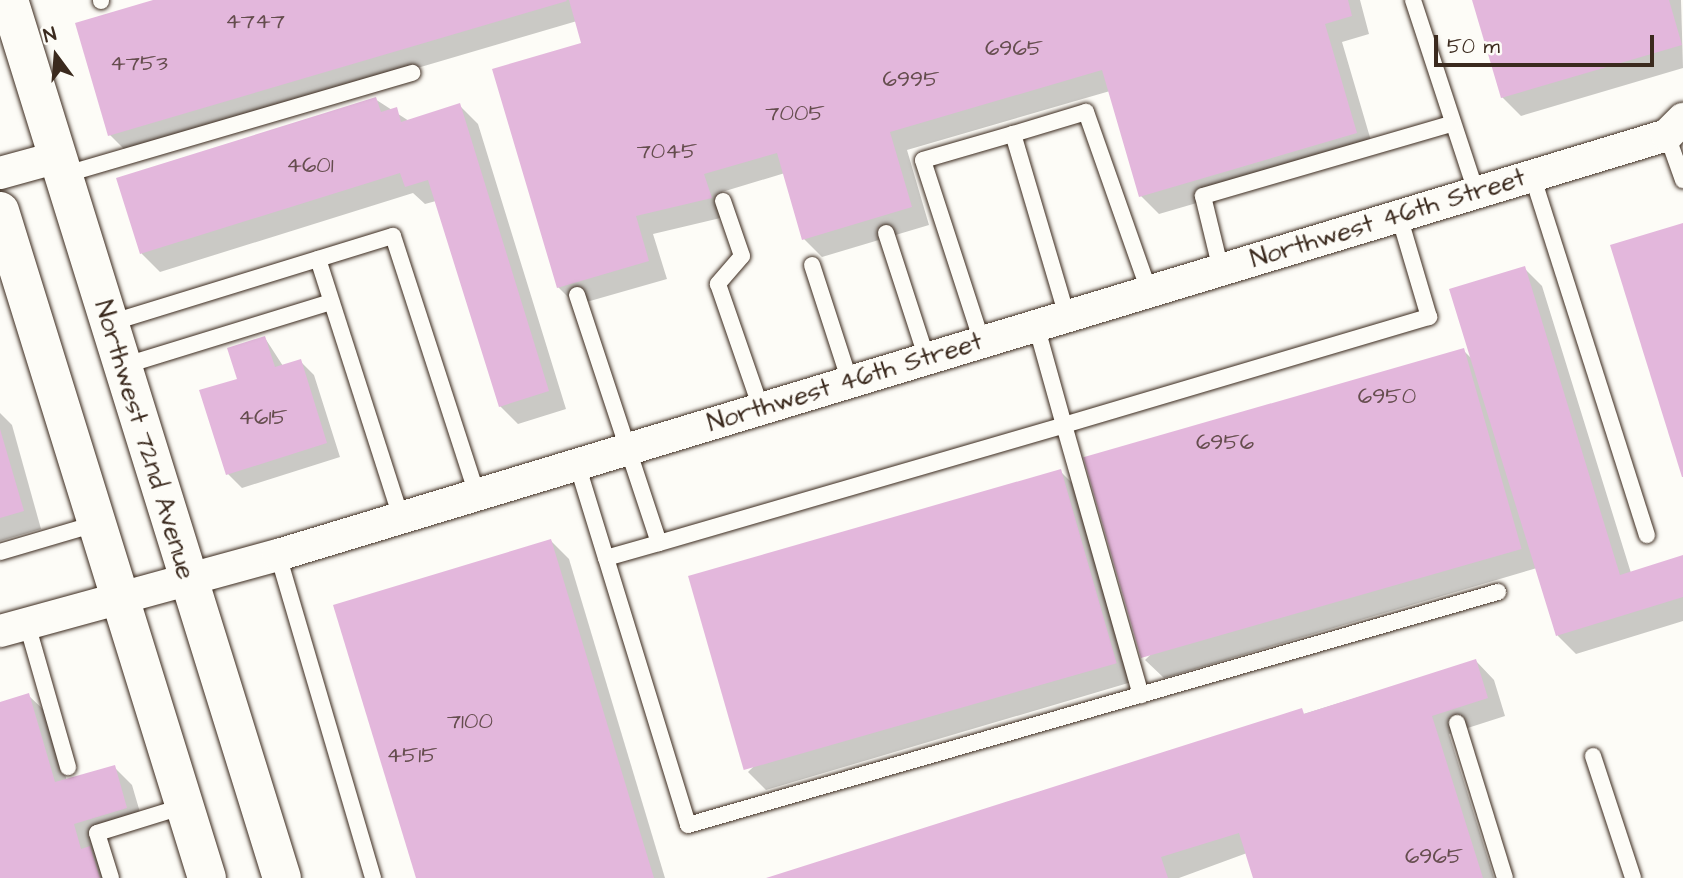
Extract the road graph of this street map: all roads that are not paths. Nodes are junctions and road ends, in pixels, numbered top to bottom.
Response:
1 (9, 0) edge
2 (1413, 0) edge
3 (412, 73) dead end
4 (1451, 124) junction
5 (1675, 127) edge
6 (1013, 134) junction
7 (61, 166) junction
8 (0, 173) edge
9 (1532, 175) junction
10 (1683, 180) edge
11 (1476, 192) junction
12 (723, 201) dead end
13 (0, 211) edge
14 (1399, 216) junction
15 (886, 233) dead end
16 (317, 259) junction
17 (812, 265) dead end
18 (1221, 270) junction
19 (1149, 291) junction
20 (578, 295) dead end
21 (331, 302) junction
22 (1067, 316) junction
23 (108, 324) junction
24 (1037, 325) junction
25 (982, 342) junction
26 (927, 359) junction
27 (120, 367) junction
28 (850, 382) junction
29 (761, 408) junction
30 (1064, 425) junction
31 (628, 449) junction
32 (577, 464) junction
33 (477, 495) junction
34 (401, 517) junction
35 (95, 524) junction
36 (1647, 535) dead end
37 (660, 543) junction
38 (0, 552) edge
39 (278, 555) junction
40 (606, 558) junction
41 (187, 579) junction
42 (1498, 592) dead end
43 (119, 595) junction
44 (7, 628) edge
45 (1141, 695) junction
46 (1457, 723) dead end
47 (1593, 756) dead end
48 (68, 767) dead end
49 (185, 806) junction
50 (111, 878) edge
51 (207, 878) edge
52 (282, 878) edge
53 (373, 878) edge
54 (1505, 878) edge
55 (1633, 878) edge

1 - 7 main road, Northwest 72nd Avenue
2 - 4 lane
3 - 7 lane
4 - 11 lane
4 - 18 lane
5 - 9 street, Northwest 46th Street
5 - 10 lane
6 - 19 lane
6 - 22 lane
6 - 25 lane
7 - 8 street
7 - 23 main road, Northwest 72nd Avenue
9 - 11 street, Northwest 46th Street
9 - 36 lane
11 - 14 street, Northwest 46th Street
12 - 29 lane
13 - 35 main road
14 - 18 street, Northwest 46th Street
14 - 30 lane
15 - 26 lane
16 - 21 lane
16 - 23 lane
16 - 33 lane
17 - 28 lane
18 - 19 street, Northwest 46th Street
19 - 22 street, Northwest 46th Street
20 - 31 lane
21 - 27 lane
21 - 34 lane
22 - 24 street, Northwest 46th Street
23 - 27 main road, Northwest 72nd Avenue
24 - 25 street, Northwest 46th Street
24 - 30 lane
25 - 26 street, Northwest 46th Street
26 - 28 street, Northwest 46th Street
27 - 41 main road, Northwest 72nd Avenue
28 - 29 street, Northwest 46th Street
29 - 31 street, Northwest 46th Street
30 - 37 lane
30 - 45 lane
31 - 32 street, Northwest 46th Street
31 - 37 lane
32 - 33 street, Northwest 46th Street
32 - 40 lane
33 - 34 street, Northwest 46th Street
34 - 39 street, Northwest 46th Street
35 - 38 lane
35 - 43 main road
37 - 40 lane
39 - 41 street, Northwest 46th Street
39 - 53 lane
40 - 45 lane
41 - 43 street, Northwest 46th Street
41 - 52 main road, Northwest 72nd Avenue
42 - 45 lane
43 - 44 street, Northwest 46th Street
43 - 49 main road
44 - 48 lane
46 - 54 lane
47 - 55 lane
49 - 50 lane
49 - 51 main road

